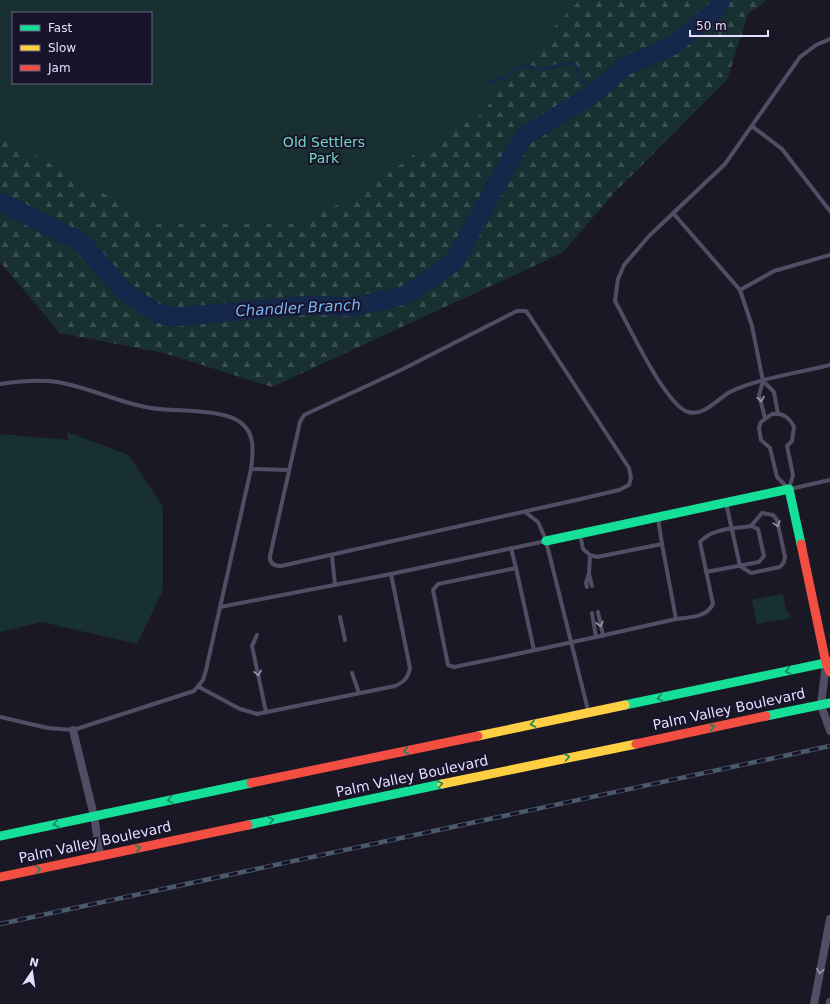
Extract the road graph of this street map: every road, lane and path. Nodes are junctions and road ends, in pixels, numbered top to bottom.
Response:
1 (830, 39) edge
2 (753, 127) junction
3 (830, 211) edge
4 (673, 213) junction
5 (830, 255) edge
6 (740, 290) junction
7 (830, 365) edge
8 (764, 381) junction
9 (0, 384) edge
10 (778, 414) junction
11 (765, 418) junction
12 (251, 469) junction
13 (289, 470) junction
14 (830, 480) edge
15 (789, 489) junction
16 (726, 502) junction
17 (525, 512) junction
18 (658, 517) junction
19 (752, 526) junction
20 (732, 529) junction
21 (580, 534) junction
22 (546, 541) junction
23 (662, 544) junction
24 (511, 548) junction
25 (590, 555) junction
26 (332, 556) junction
27 (740, 566) junction
28 (516, 568) junction
29 (706, 572) junction
30 (391, 574) junction
31 (589, 574) junction
32 (336, 585) junction
33 (592, 586) dead end
34 (587, 587) dead end
35 (220, 608) junction
36 (598, 612) dead end
37 (592, 613) dead end
38 (340, 617) dead end
39 (676, 619) junction
40 (257, 635) dead end
41 (603, 636) junction
42 (596, 637) junction
43 (345, 640) dead end
44 (572, 643) junction
45 (534, 650) junction
46 (828, 662) edge
47 (830, 672) edge
48 (352, 673) dead end
49 (199, 687) junction
50 (359, 693) junction
51 (826, 704) edge
52 (266, 712) junction
53 (588, 713) junction
54 (0, 718) edge
55 (73, 730) junction
56 (830, 731) edge
57 (94, 816) junction
58 (0, 836) edge
59 (100, 855) junction
60 (0, 877) edge
61 (830, 918) edge
62 (814, 1004) edge

1 - 2 lane
2 - 3 lane
2 - 4 lane
4 - 6 lane
4 - 8 lane
5 - 6 lane
6 - 8 lane
7 - 8 lane
8 - 10 lane
8 -> 11 lane
9 - 12 lane
10 - 11 lane
10 - 15 lane
11 - 15 lane
12 - 13 lane
12 - 35 lane
13 - 17 lane
13 - 26 lane
14 - 15 lane
15 - 16 main road
15 - 46 main road
16 - 18 main road
16 - 20 lane
17 - 22 lane
17 - 26 lane
18 - 21 main road
18 - 23 lane
19 - 20 lane
19 - 27 lane
19 -> 27 lane
20 - 27 lane
20 - 29 lane
21 - 22 main road
21 - 25 lane
22 - 24 lane
22 - 44 lane
23 - 25 lane
23 - 39 lane
24 - 28 lane
24 - 30 lane
25 - 31 lane
26 - 32 lane
27 - 29 lane
28 - 45 lane
28 - 45 lane
29 - 39 lane
30 - 32 lane
30 - 50 lane
31 - 33 lane
31 - 34 lane
32 - 35 lane
35 - 49 lane
36 -> 41 lane
37 - 42 lane
38 - 43 lane
39 - 41 lane
40 -> 52 lane
41 - 42 lane
42 - 44 lane
44 - 45 lane
44 - 53 lane
46 - 47 main road
46 - 51 street
46 -> 53 main road, Palm Valley Boulevard
48 - 50 lane
49 - 52 lane
49 - 55 lane
50 - 52 lane
51 - 56 street
59 -> 51 main road, Palm Valley Boulevard
53 -> 57 main road, Palm Valley Boulevard
54 - 55 lane
55 - 57 street
57 -> 58 main road, Palm Valley Boulevard
57 - 59 street
60 -> 59 main road, Palm Valley Boulevard
61 -> 62 street

